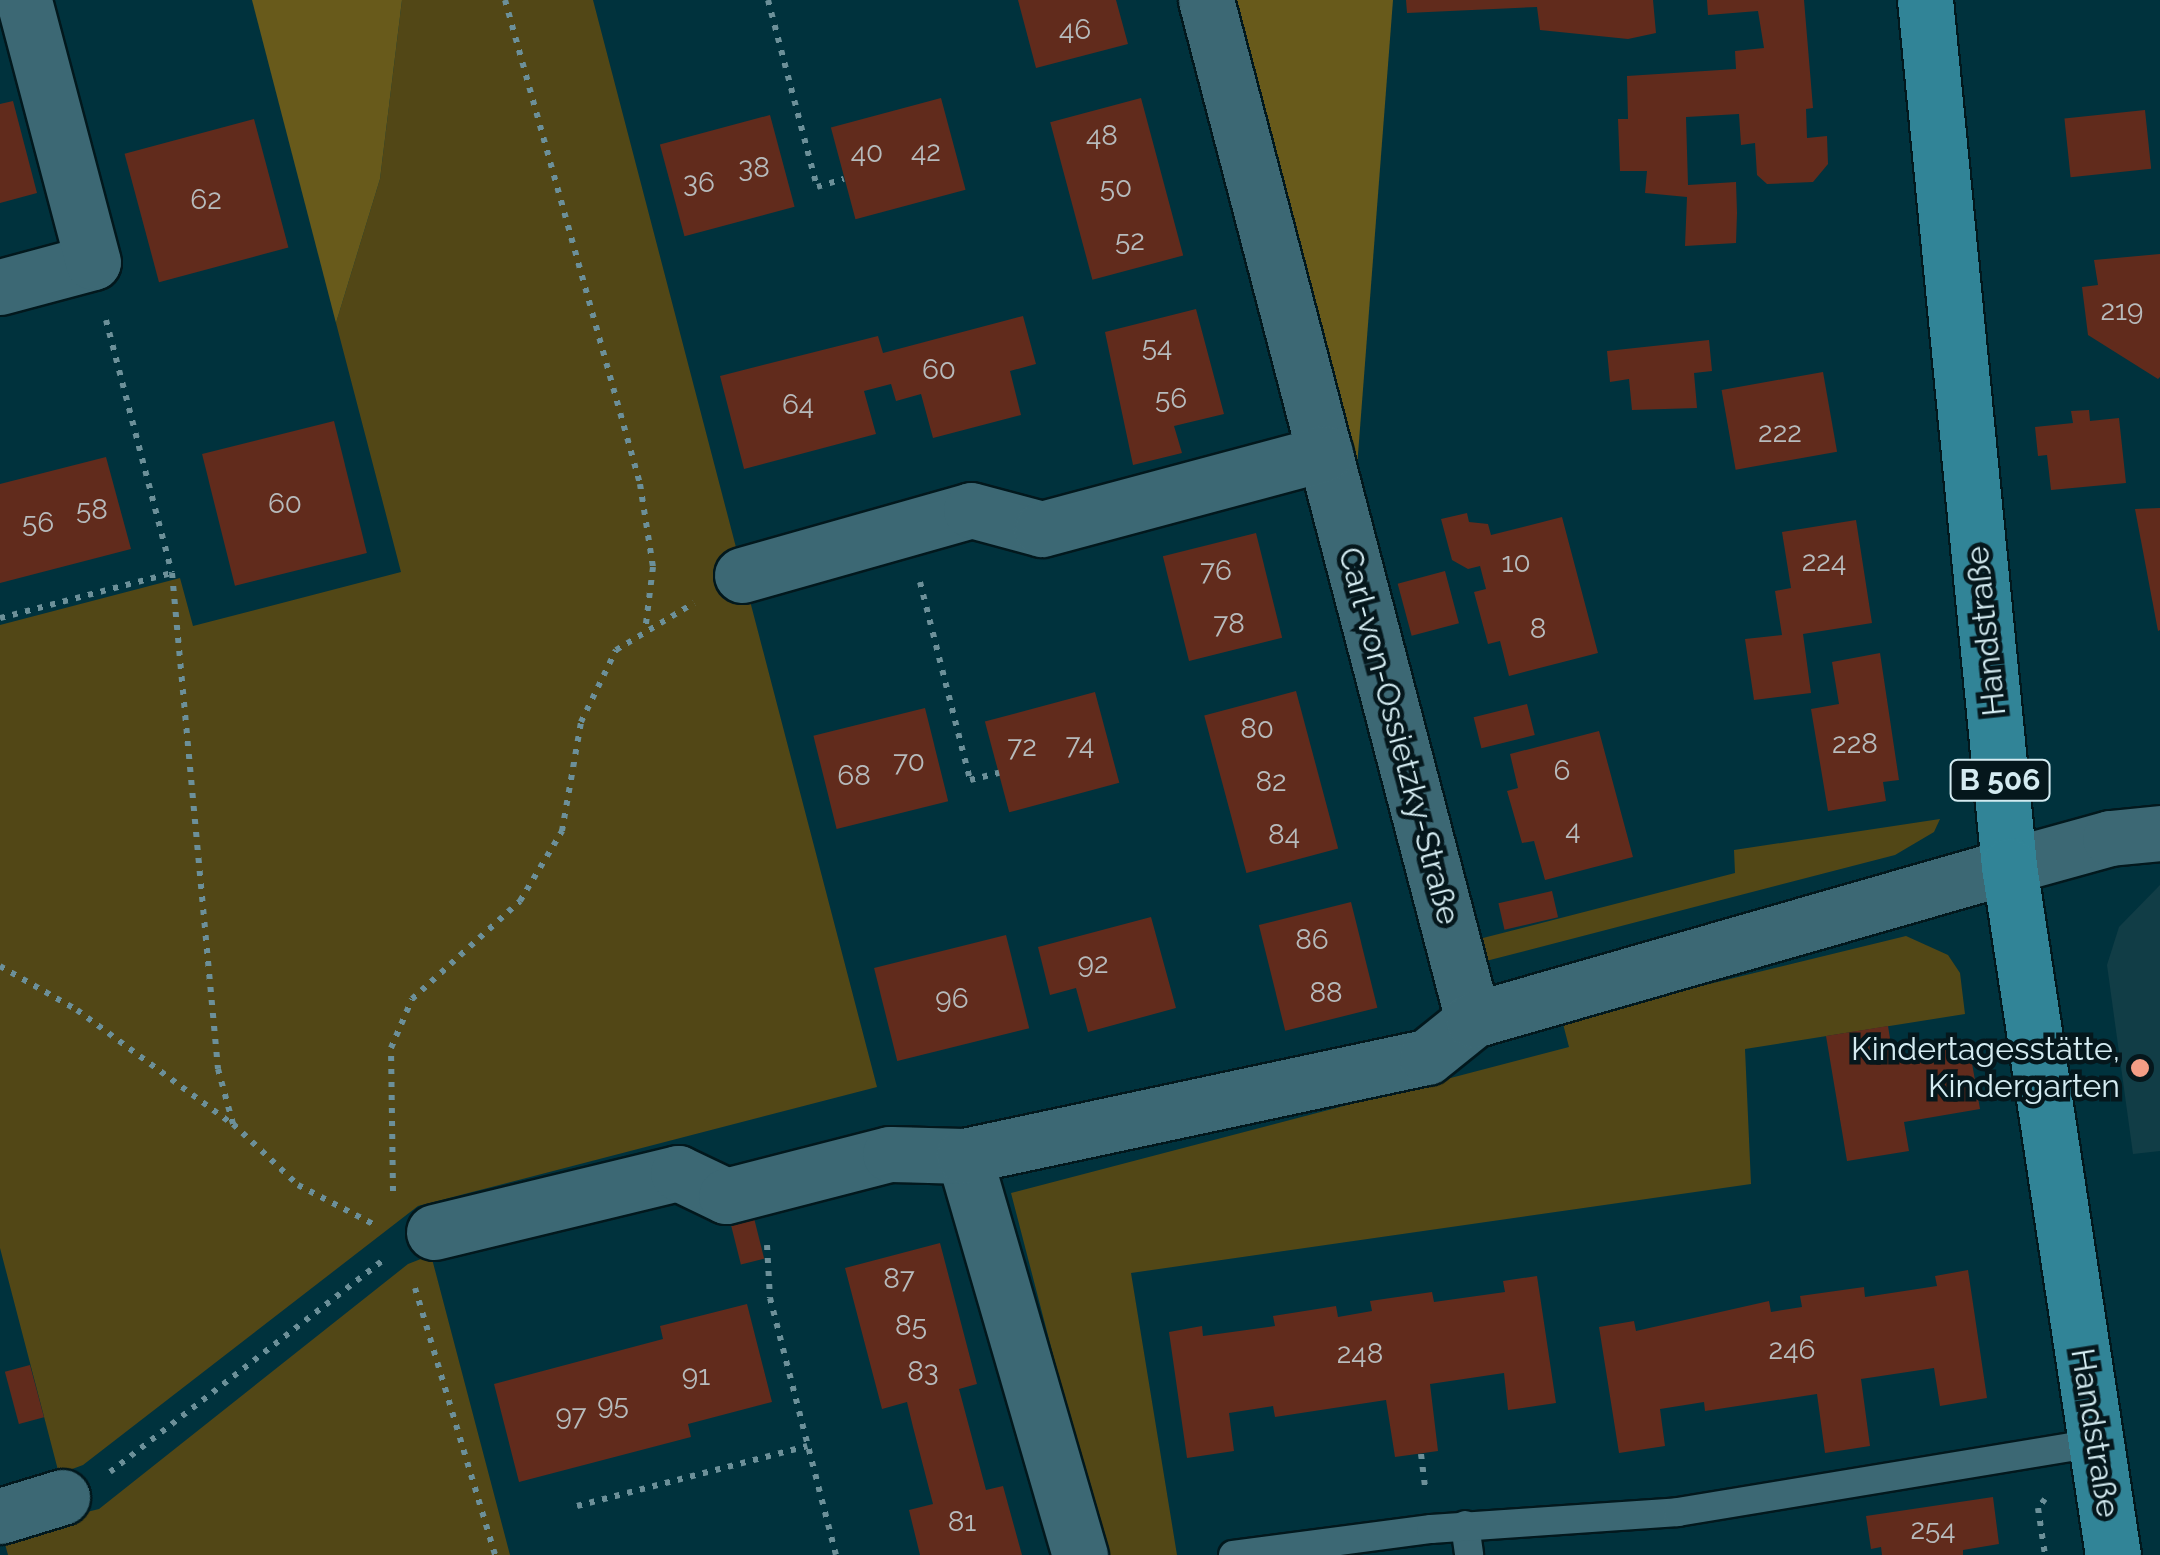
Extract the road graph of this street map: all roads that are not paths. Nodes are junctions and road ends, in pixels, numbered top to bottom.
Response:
1 (24, 0) edge
2 (1206, 0) edge
3 (1925, 0) edge
4 (0, 287) edge
5 (1325, 453) junction
6 (742, 575) road end
7 (2160, 833) edge
8 (2009, 866) junction
9 (1473, 1020) junction
10 (964, 1156) junction
11 (418, 1240) road end
12 (2096, 1443) junction
13 (62, 1497) road end
14 (0, 1516) edge
15 (1465, 1526) junction
16 (1080, 1555) edge
17 (1233, 1555) edge
18 (1469, 1555) edge
19 (2113, 1555) edge

1 - 4 street
2 - 5 street, Carl-von-Ossietzky-Straße
3 - 8 main road, Handstraße / B 506
5 - 6 street
5 - 9 street, Carl-von-Ossietzky-Straße
7 - 8 street
8 - 9 street
8 - 12 main road, Handstraße / B 506
9 - 10 street
10 - 11 street
10 - 16 street
12 - 15 lane
12 - 19 main road, Handstraße / B 506
13 - 14 street
15 - 17 lane
15 - 18 lane

